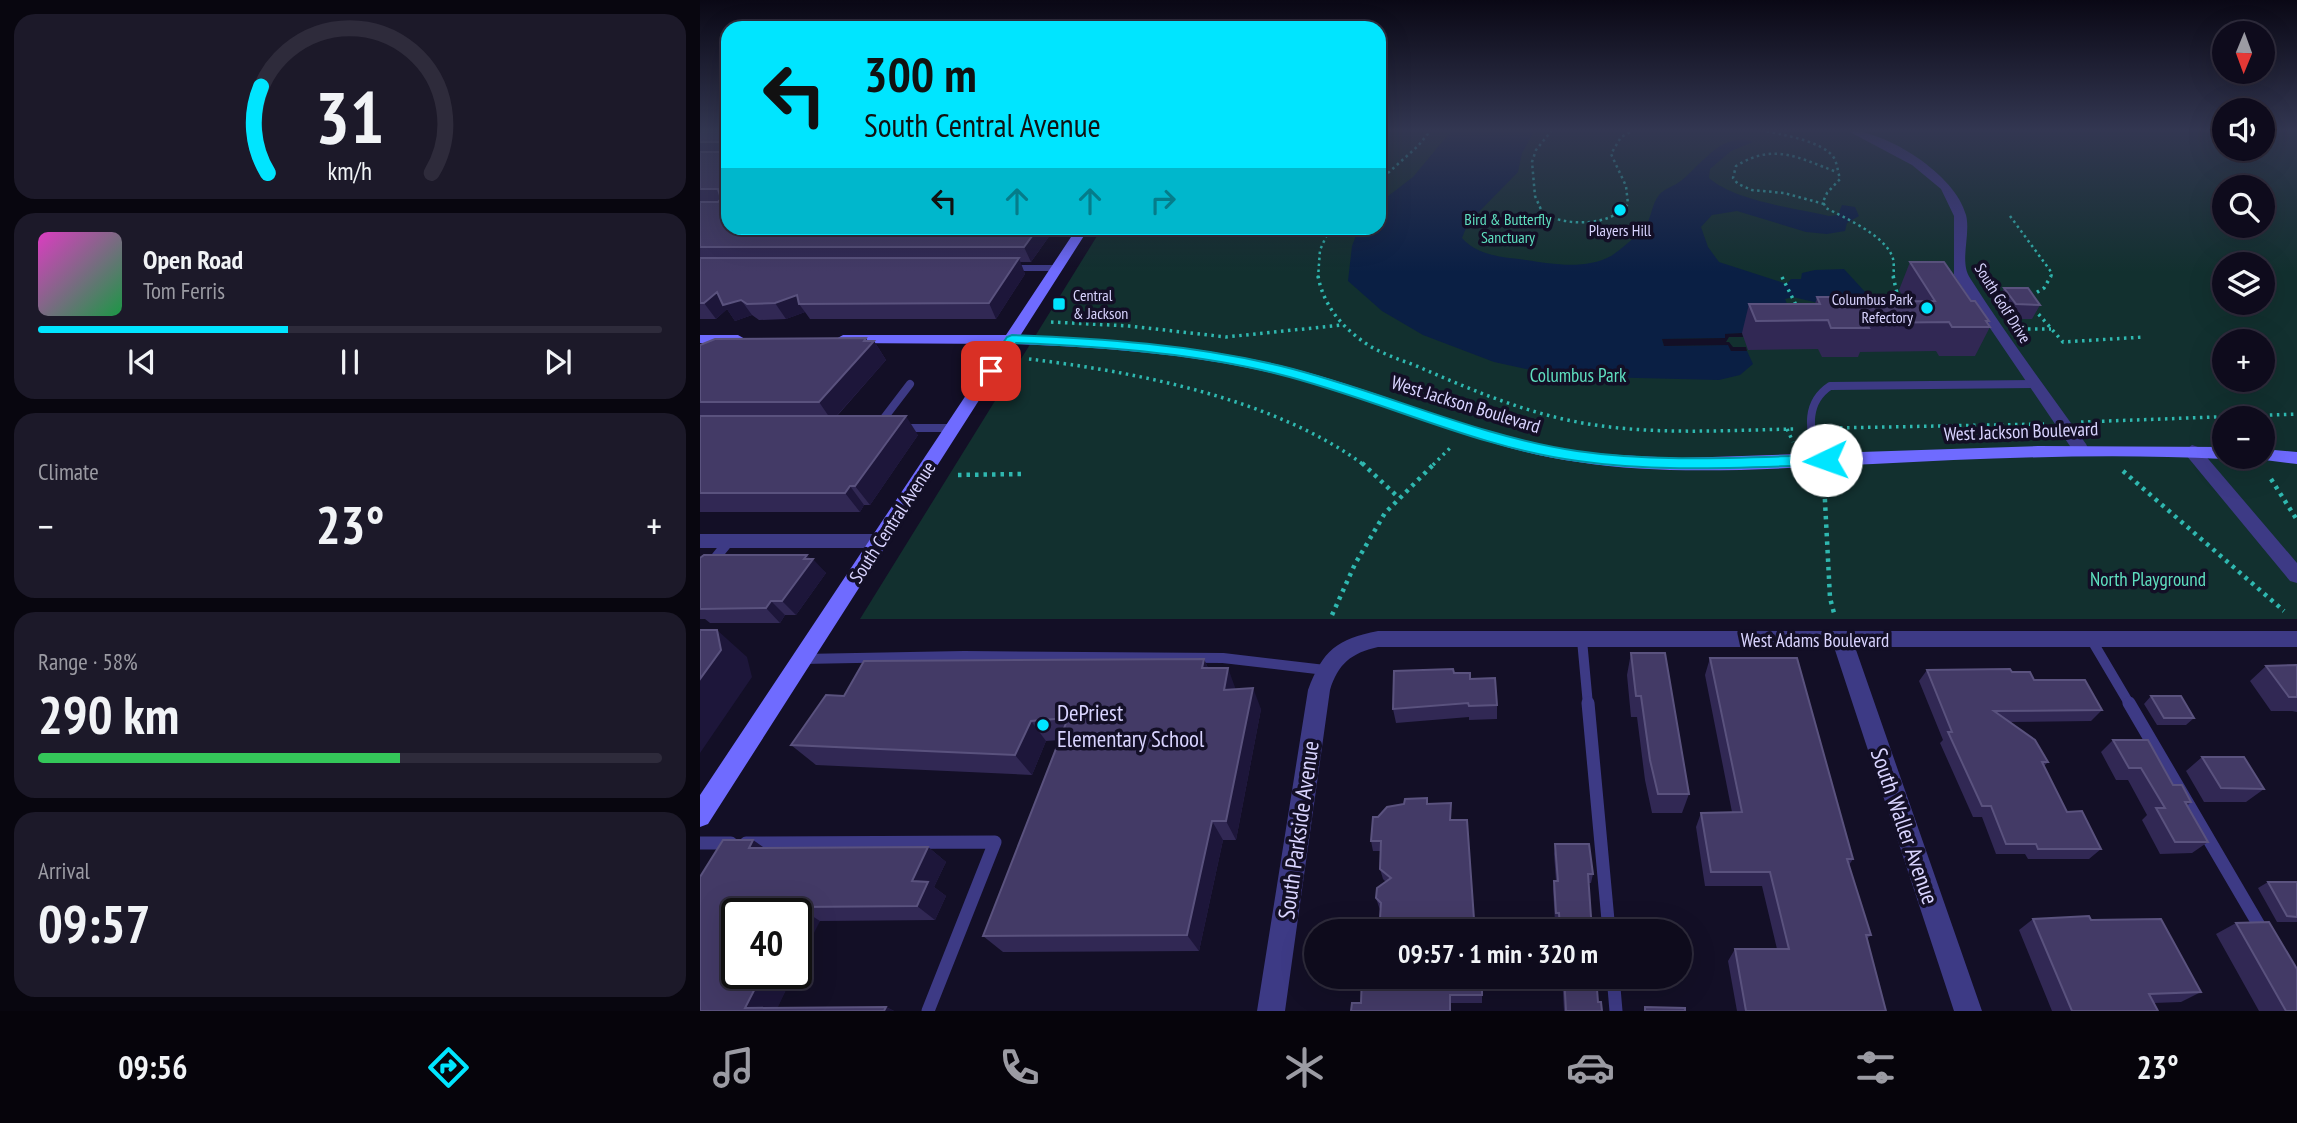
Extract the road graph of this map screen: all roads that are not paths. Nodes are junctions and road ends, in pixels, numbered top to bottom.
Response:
1 (1934, 177) edge
2 (1078, 235) edge
3 (996, 268) edge
4 (1057, 268) junction
5 (700, 339) edge
6 (754, 339) edge
7 (834, 339) edge
8 (1012, 339) junction
9 (910, 384) dead end
10 (2035, 384) junction
11 (863, 428) edge
12 (876, 429) junction
13 (953, 429) junction
14 (2080, 448) junction
15 (2192, 451) junction
16 (2212, 452) edge
17 (2275, 456) edge
18 (2297, 458) edge
19 (1816, 460) junction
20 (700, 541) edge
21 (729, 541) junction
22 (880, 541) junction
23 (2297, 576) edge
24 (700, 577) edge
25 (2091, 639) junction
26 (2297, 639) edge
27 (1582, 640) junction
28 (1842, 640) junction
29 (802, 659) junction
30 (1331, 662) junction
31 (700, 816) edge
32 (700, 843) edge
33 (1608, 919) edge
34 (2269, 943) edge
35 (1614, 989) edge
36 (928, 1011) edge
37 (1271, 1011) edge
38 (1616, 1011) edge
39 (1968, 1011) edge

1 - 10 street, South Golf Drive
2 - 4 street, South Central Avenue
3 - 4 lane
4 - 8 street, South Central Avenue
5 - 6 street
7 - 8 street, West Jackson Boulevard
8 - 13 street, South Central Avenue
8 - 19 street, West Jackson Boulevard
9 - 12 lane
10 - 14 street, South Golf Drive
10 - 19 lane
11 - 12 lane
12 - 13 lane
13 - 22 street, South Central Avenue
14 - 15 street, West Jackson Boulevard
14 - 19 street, West Jackson Boulevard
15 - 16 street, West Jackson Boulevard
15 - 23 street
17 - 18 street
20 - 21 street
21 - 22 street
21 - 24 lane
22 - 29 street, South Central Avenue
25 - 26 street, West Adams Boulevard
25 - 28 street, West Adams Boulevard
25 - 34 lane
27 - 28 street, West Adams Boulevard
27 - 30 street, West Adams Boulevard
27 - 33 lane
28 - 39 street, South Waller Avenue
29 - 30 lane
29 - 31 street, South Central Avenue
30 - 37 street, South Parkside Avenue
32 - 36 lane
35 - 38 lane

